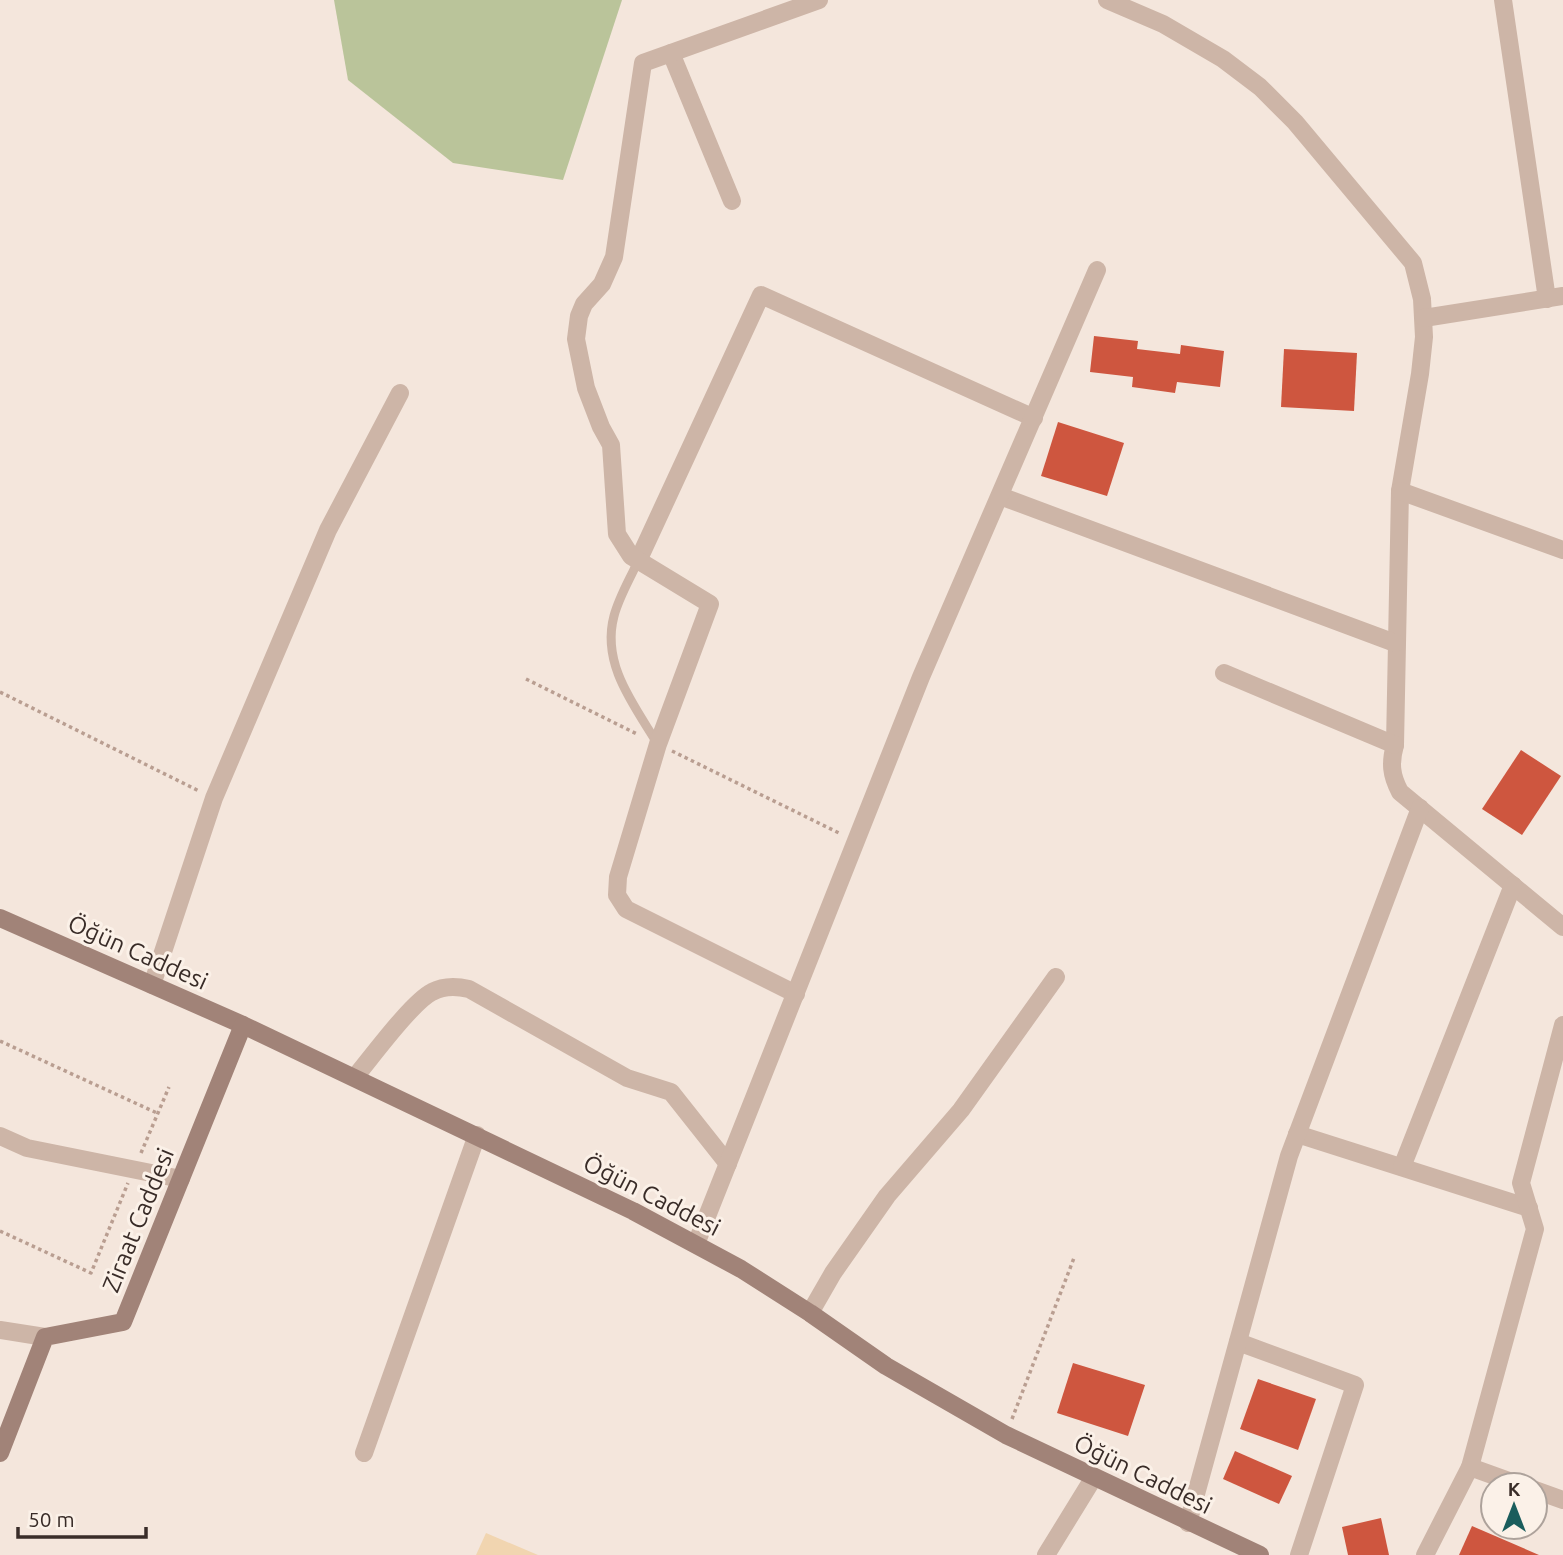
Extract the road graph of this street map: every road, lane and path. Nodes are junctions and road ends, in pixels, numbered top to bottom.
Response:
1 (819, 0) edge
2 (1107, 0) edge
3 (1503, 0) edge
4 (671, 53) junction
5 (732, 201) dead end
6 (1097, 270) dead end
7 (1555, 297) edge
8 (1424, 318) junction
9 (400, 393) dead end
10 (1034, 418) junction
11 (1400, 491) junction
12 (1000, 496) junction
13 (1563, 550) edge
14 (638, 561) junction
15 (1395, 643) junction
16 (1224, 673) dead end
17 (526, 680) dead end
18 (0, 692) edge
19 (658, 744) junction
20 (1395, 744) junction
21 (214, 798) junction
22 (1420, 808) junction
23 (856, 841) junction
24 (1513, 886) junction
25 (0, 918) edge
26 (1563, 927) edge
27 (1056, 977) dead end
28 (152, 985) junction
29 (796, 994) junction
30 (243, 1025) junction
31 (1563, 1025) edge
32 (0, 1041) edge
33 (355, 1077) junction
34 (169, 1087) dead end
35 (158, 1114) junction
36 (1297, 1134) junction
37 (477, 1135) junction
38 (0, 1136) edge
39 (728, 1164) junction
40 (1402, 1167) junction
41 (134, 1170) junction
42 (181, 1179) junction
43 (1529, 1208) junction
44 (0, 1231) edge
45 (696, 1244) junction
46 (1074, 1258) dead end
47 (810, 1313) junction
48 (0, 1330) edge
49 (45, 1337) junction
50 (1238, 1342) junction
51 (1006, 1435) junction
52 (0, 1452) edge
53 (364, 1453) dead end
54 (1470, 1467) junction
55 (1481, 1471) edge
56 (1094, 1477) junction
57 (1188, 1522) junction
58 (1046, 1555) edge
59 (1260, 1555) edge
60 (1299, 1555) edge
61 (1425, 1555) edge

1 - 4 street
2 - 8 street
3 - 7 street
4 - 5 street
4 - 14 street
6 - 10 street
7 - 8 street
8 - 11 street
9 - 21 street
10 - 12 street
10 - 14 street
11 - 13 street
11 - 15 street
12 - 15 street
12 - 23 street
14 - 19 lane
14 - 19 street
15 - 20 street
16 - 20 street
17 - 19 path
18 - 21 path
19 - 23 path
19 - 29 street
20 - 22 street
21 - 28 street
22 - 24 street
22 - 36 street
23 - 29 street
24 - 26 street
24 - 40 street
25 - 28 street, Öğün Caddesi
27 - 47 street
28 - 30 street, Öğün Caddesi
29 - 39 street
30 - 33 street, Öğün Caddesi
30 - 42 street, Ziraat Caddesi
31 - 43 street
32 - 35 path
33 - 37 street, Öğün Caddesi
33 - 39 street
34 - 35 path
35 - 41 path
36 - 40 street
36 - 50 street
37 - 45 street, Öğün Caddesi
37 - 53 street
38 - 41 street
39 - 45 street
40 - 43 street
41 - 42 street
41 - 44 path
42 - 49 street, Ziraat Caddesi
43 - 54 street
45 - 47 street, Öğün Caddesi
46 - 51 path
47 - 51 street, Öğün Caddesi
48 - 49 street
49 - 52 street
50 - 57 street
50 - 60 street
51 - 56 street, Öğün Caddesi
54 - 55 street
54 - 61 street
56 - 57 street, Öğün Caddesi
56 - 58 street
57 - 59 street, Öğün Caddesi

